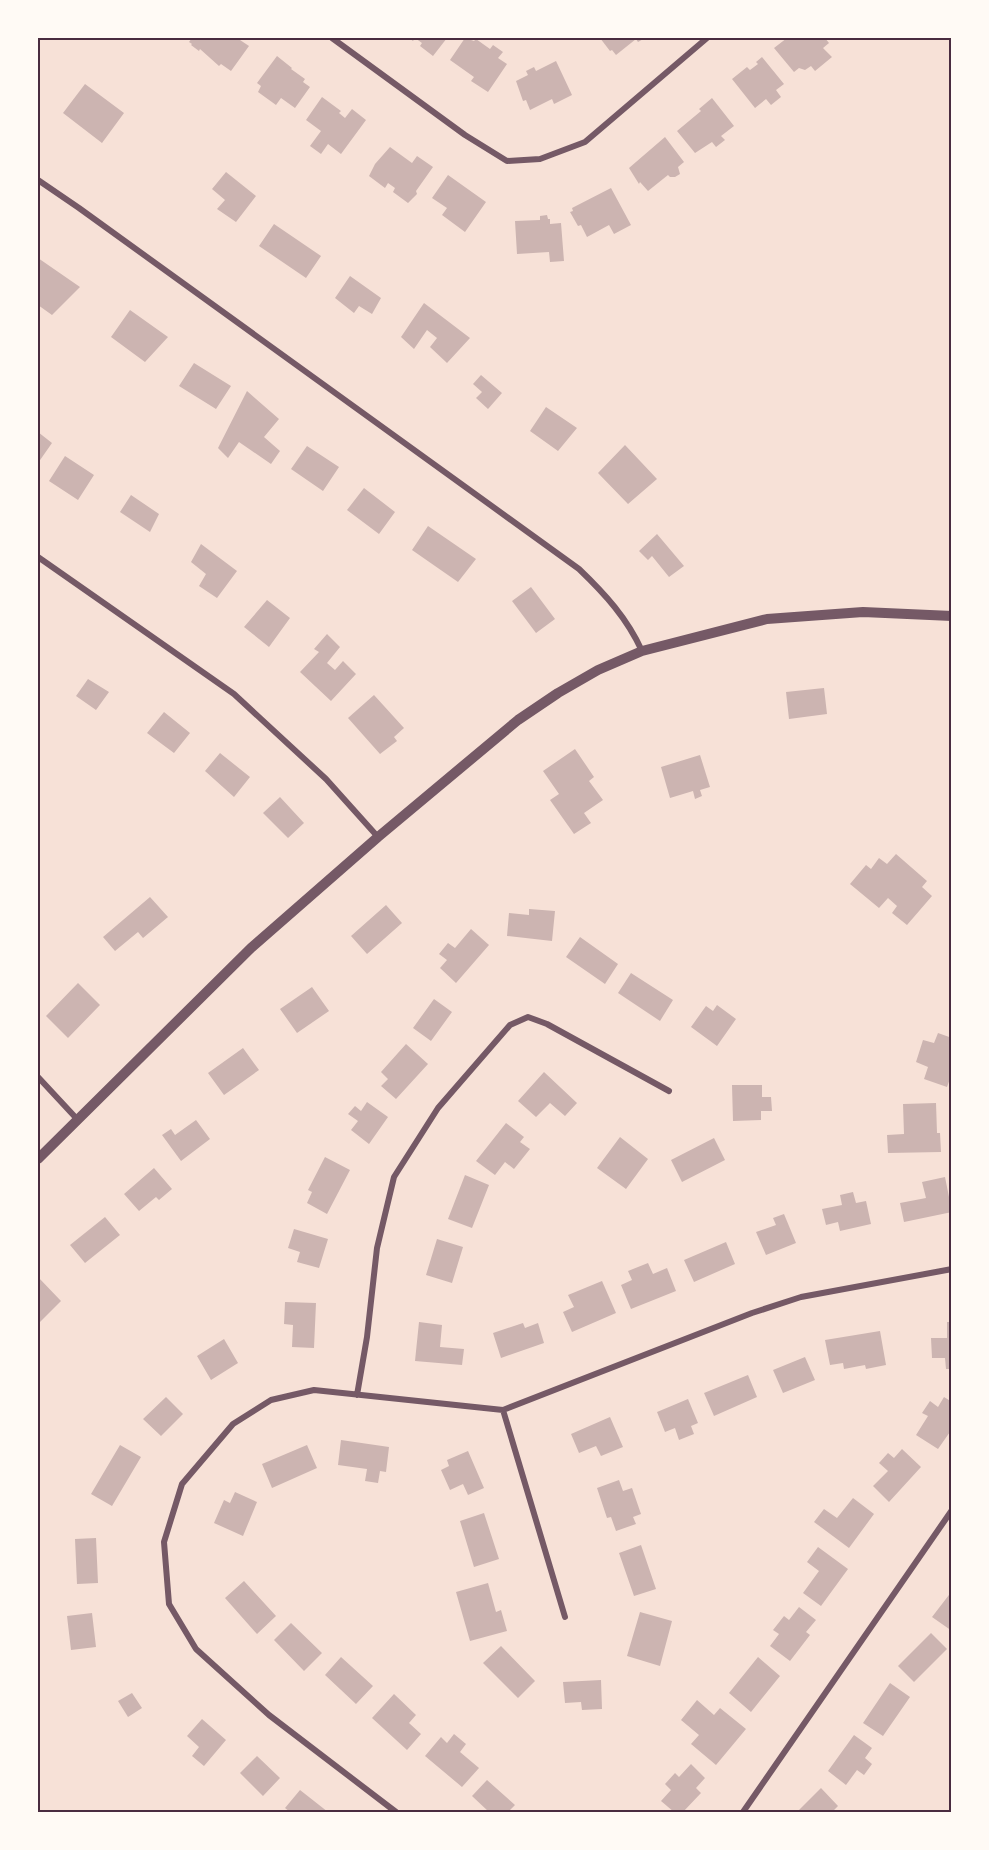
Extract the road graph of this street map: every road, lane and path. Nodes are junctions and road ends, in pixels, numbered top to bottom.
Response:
1 (332, 38) edge
2 (707, 38) edge
3 (38, 180) edge
4 (38, 557) edge
5 (951, 616) edge
6 (642, 651) junction
7 (378, 837) junction
8 (38, 1077) edge
9 (669, 1091) dead end
10 (77, 1119) junction
11 (38, 1159) edge
12 (951, 1269) edge
13 (357, 1395) junction
14 (503, 1410) junction
15 (951, 1510) edge
16 (565, 1617) dead end
17 (396, 1812) edge
18 (743, 1812) edge

1 - 2 street
3 - 6 street
4 - 7 street
5 - 6 street
6 - 7 street
7 - 10 street
8 - 10 street
9 - 13 street
10 - 11 street
12 - 14 street
13 - 14 street
13 - 17 street
14 - 16 street
15 - 18 street

